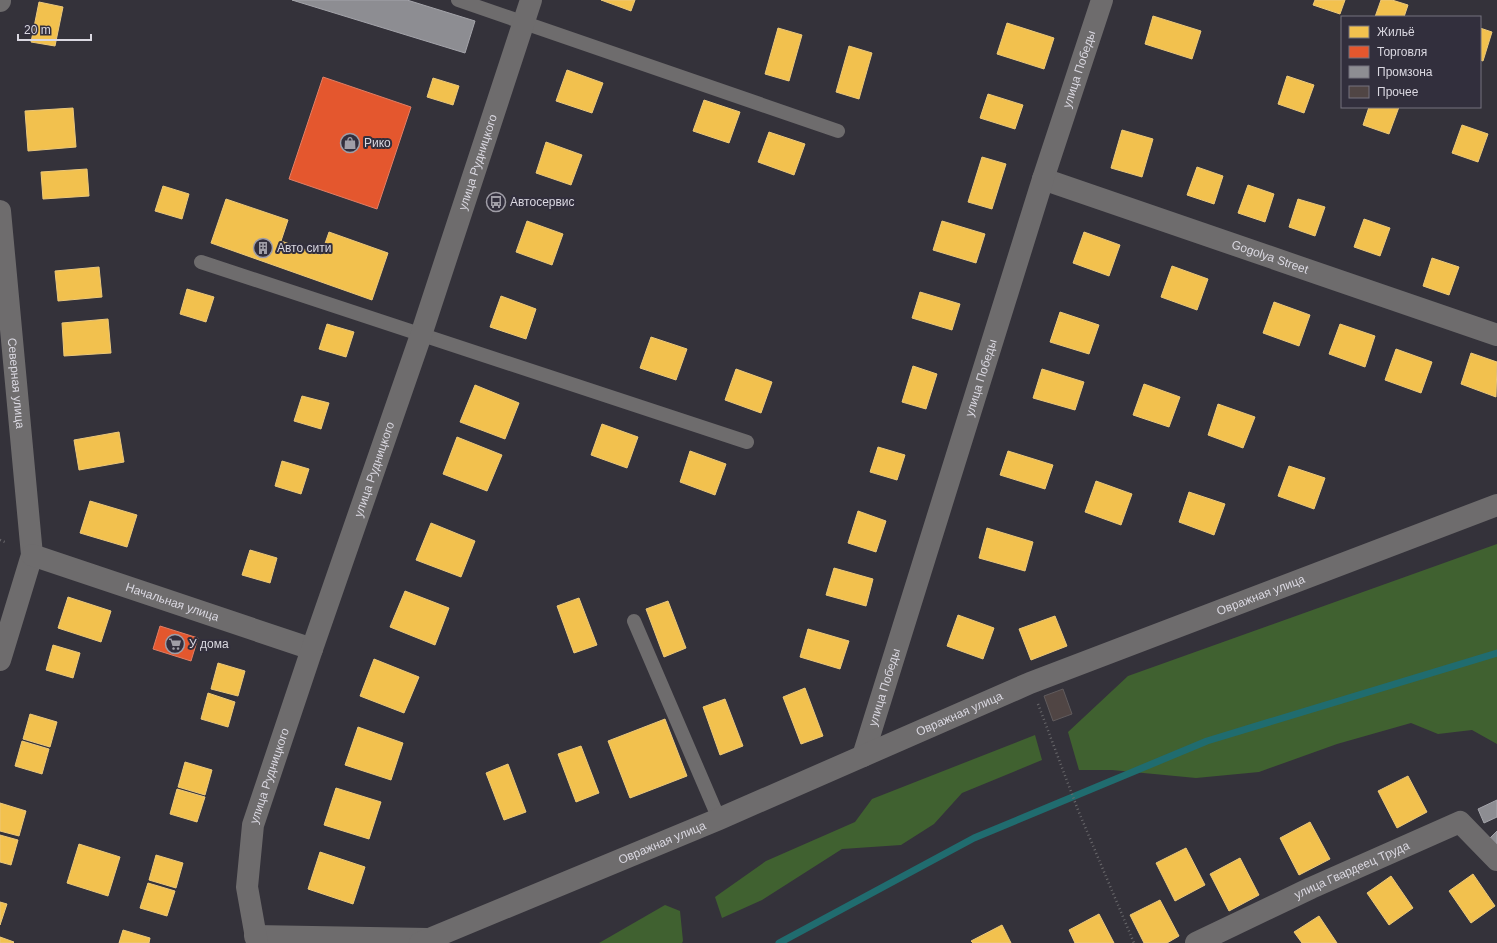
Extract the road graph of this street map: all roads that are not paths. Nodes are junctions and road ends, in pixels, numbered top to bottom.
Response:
1 (458, 0) edge
2 (531, 0) edge
3 (1102, 0) edge
4 (524, 22) junction
5 (838, 131) dead end
6 (1043, 179) junction
7 (0, 211) edge
8 (201, 262) dead end
9 (421, 335) junction
10 (1497, 335) edge
11 (747, 442) dead end
12 (1497, 505) edge
13 (32, 555) junction
14 (634, 622) dead end
15 (312, 649) junction
16 (0, 660) edge
17 (863, 756) junction
18 (719, 819) junction
19 (1497, 860) edge
20 (254, 941) edge
21 (424, 941) edge
22 (1196, 943) edge

1 - 4 lane
2 - 4 street, улица Рудницкого
3 - 6 street, улица Победы
4 - 5 lane
4 - 9 street, улица Рудницкого
6 - 10 street, Gogolya Street
6 - 17 street, улица Победы
7 - 13 street, Северная улица
8 - 9 lane
9 - 11 lane
9 - 15 street, улица Рудницкого
12 - 17 street, Овражная улица
13 - 15 street, Начальная улица
13 - 16 street
14 - 18 lane
15 - 20 street, улица Рудницкого
17 - 18 street, Овражная улица
18 - 21 street, Овражная улица
19 - 22 street, улица Гвардеец Труда
20 - 21 street, Овражная улица

